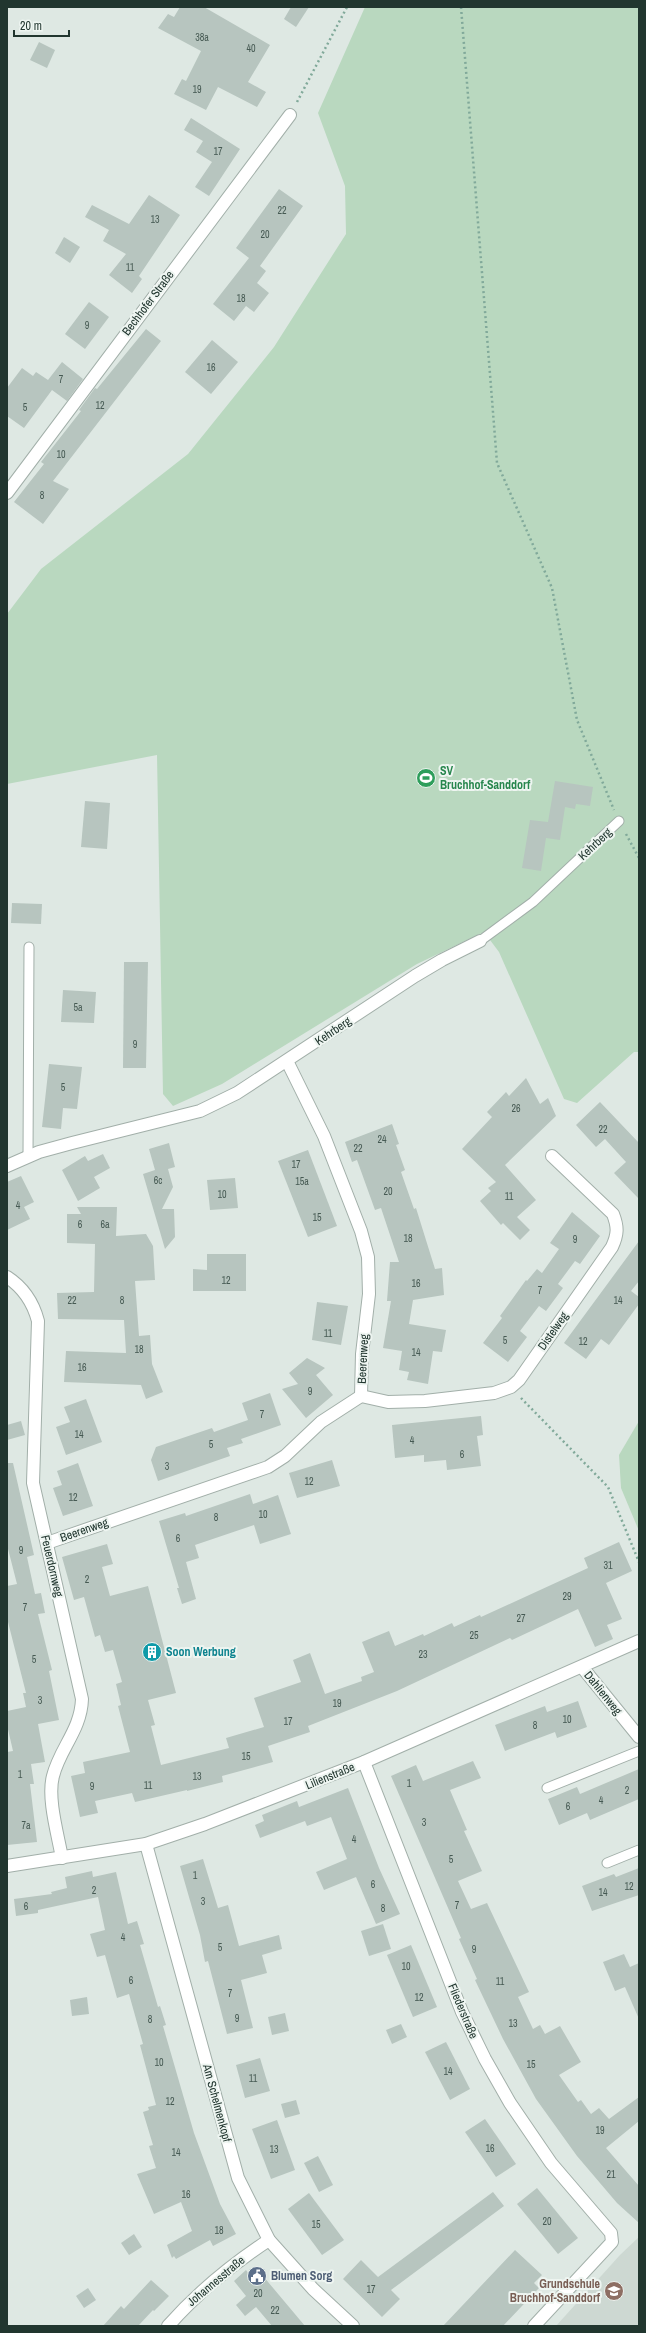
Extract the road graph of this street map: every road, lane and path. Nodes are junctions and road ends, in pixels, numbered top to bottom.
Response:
1 (347, 7) edge
2 (461, 7) edge
3 (290, 114) joint
4 (7, 493) edge
5 (619, 821) junction
6 (639, 858) edge
7 (480, 941) joint
8 (29, 947) dead end
9 (287, 1061) junction
10 (552, 1156) dead end
11 (28, 1157) junction
12 (7, 1166) edge
13 (7, 1277) edge
14 (511, 1387) junction
15 (361, 1396) junction
16 (47, 1543) junction
17 (639, 1562) edge
18 (639, 1641) edge
19 (582, 1667) junction
20 (639, 1737) edge
21 (639, 1751) edge
22 (364, 1762) junction
23 (547, 1788) dead end
24 (146, 1844) junction
25 (639, 1850) edge
26 (62, 1858) junction
27 (607, 1863) dead end
28 (7, 1866) edge
29 (269, 2240) junction
30 (168, 2326) edge
31 (353, 2326) edge
32 (534, 2326) edge

1 - 3 path
2 - 5 path
3 - 4 street, Bechhofer Straße
5 - 6 path
5 - 7 lane, Kehrberg
7 - 9 street, Kehrberg
8 - 11 lane
9 - 11 street, Kehrberg
9 - 15 street, Beerenweg
10 - 14 street, Distelweg
11 - 12 street, Kehrberg
13 - 16 street, Feuerdornweg
14 - 15 street, Distelweg
14 - 17 path
15 - 16 street, Beerenweg
16 - 26 street, Feuerdornweg
18 - 19 street, Lilienstraße
19 - 20 street, Dahlienweg
19 - 22 street, Lilienstraße
21 - 23 lane
22 - 24 street, Lilienstraße
22 - 32 street, Fliederstraße
24 - 26 street, Lilienstraße
24 - 29 street, Am Schelmenkopf
25 - 27 lane
26 - 28 street, Lilienstraße
29 - 30 street, Johannesstraße
29 - 31 street, Am Schelmenkopf

